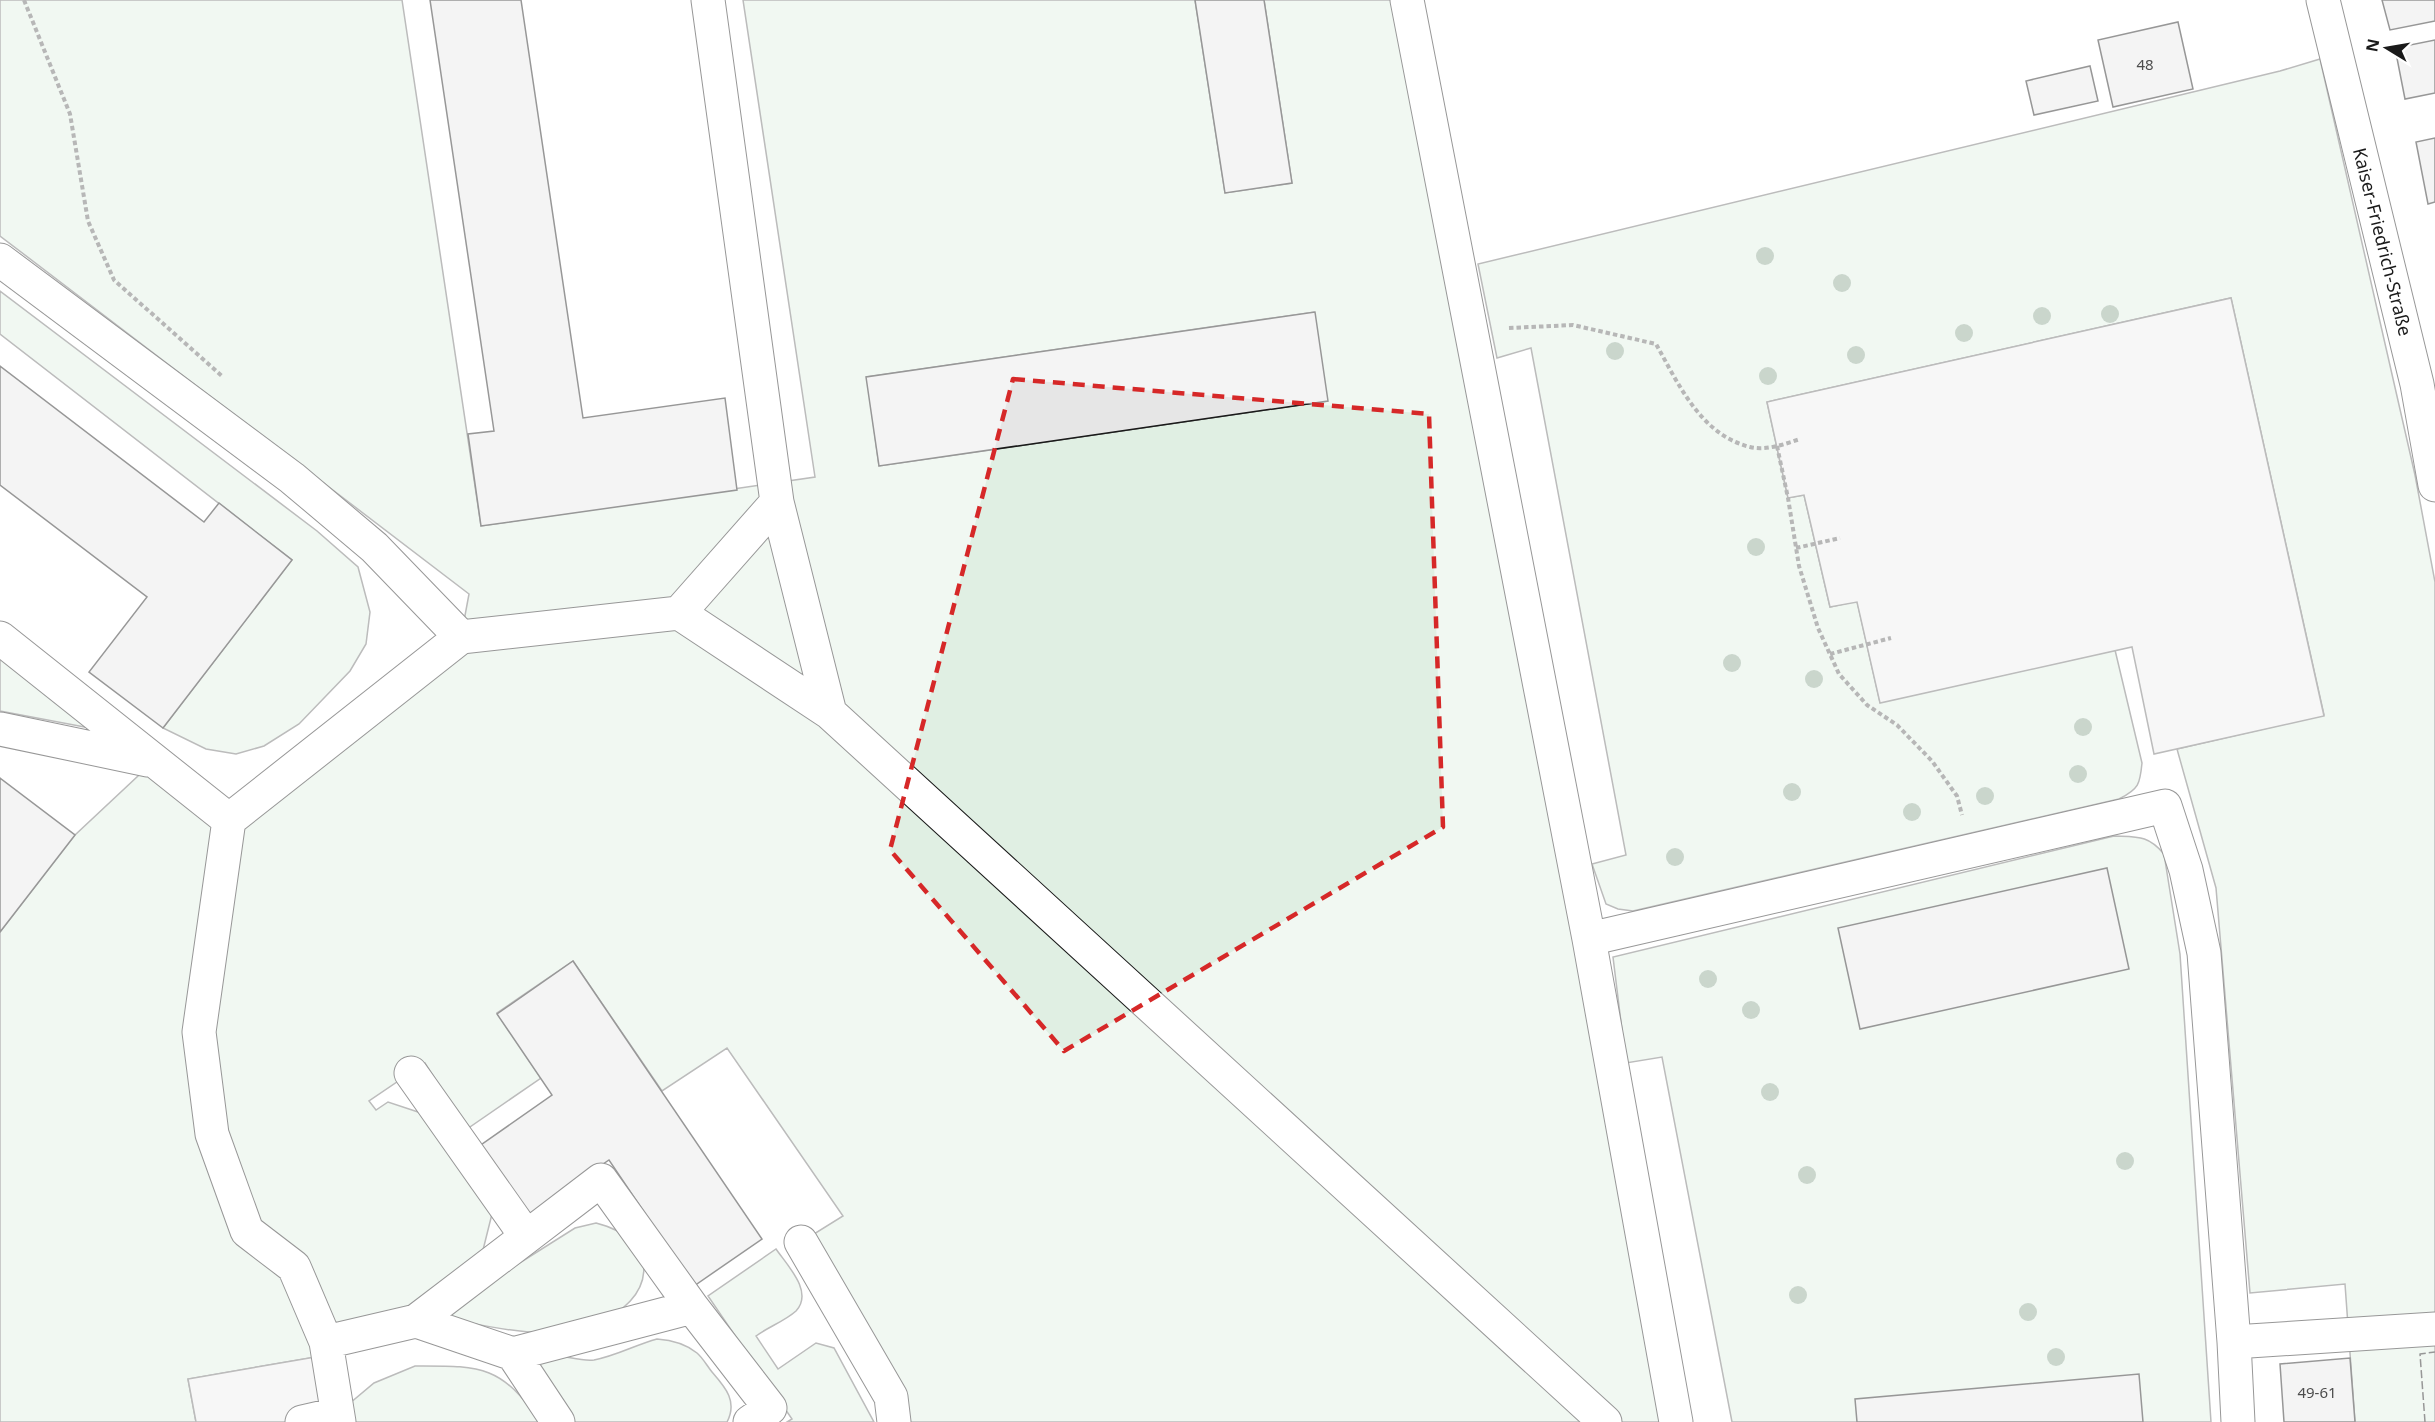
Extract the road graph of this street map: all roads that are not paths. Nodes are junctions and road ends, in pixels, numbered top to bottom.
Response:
1 (708, 0) edge
2 (1407, 0) edge
3 (2324, 0) edge
4 (0, 261) edge
5 (2435, 485) edge
6 (777, 502) junction
7 (679, 613) junction
8 (461, 637) junction
9 (0, 638) edge
10 (830, 713) junction
11 (0, 729) edge
12 (154, 761) junction
13 (230, 820) junction
14 (1589, 939) junction
15 (411, 1073) dead end
16 (526, 1236) junction
17 (801, 1242) dead end
18 (692, 1307) junction
19 (416, 1321) junction
20 (2435, 1329) edge
21 (326, 1342) junction
22 (2234, 1342) junction
23 (513, 1354) junction
24 (338, 1418) edge
25 (302, 1422) edge
26 (558, 1422) edge
27 (750, 1422) edge
28 (894, 1422) edge
29 (1605, 1422) edge
30 (1677, 1422) edge
31 (2238, 1422) edge

1 - 6 street
2 - 14 street
3 - 5 street, Kaiser-Friedrich-Straße
4 - 8 street
6 - 7 street
6 - 10 street
7 - 8 street
7 - 10 street
8 - 13 street
9 - 12 street
10 - 29 street
11 - 12 street
12 - 13 street
13 - 21 street
14 - 22 street
14 - 30 street
15 - 16 street
16 - 18 street
16 - 19 street
17 - 28 street
18 - 23 street
18 - 27 street
19 - 21 street
19 - 23 street
20 - 22 street
21 - 24 street
22 - 31 street
23 - 26 street
24 - 25 street

